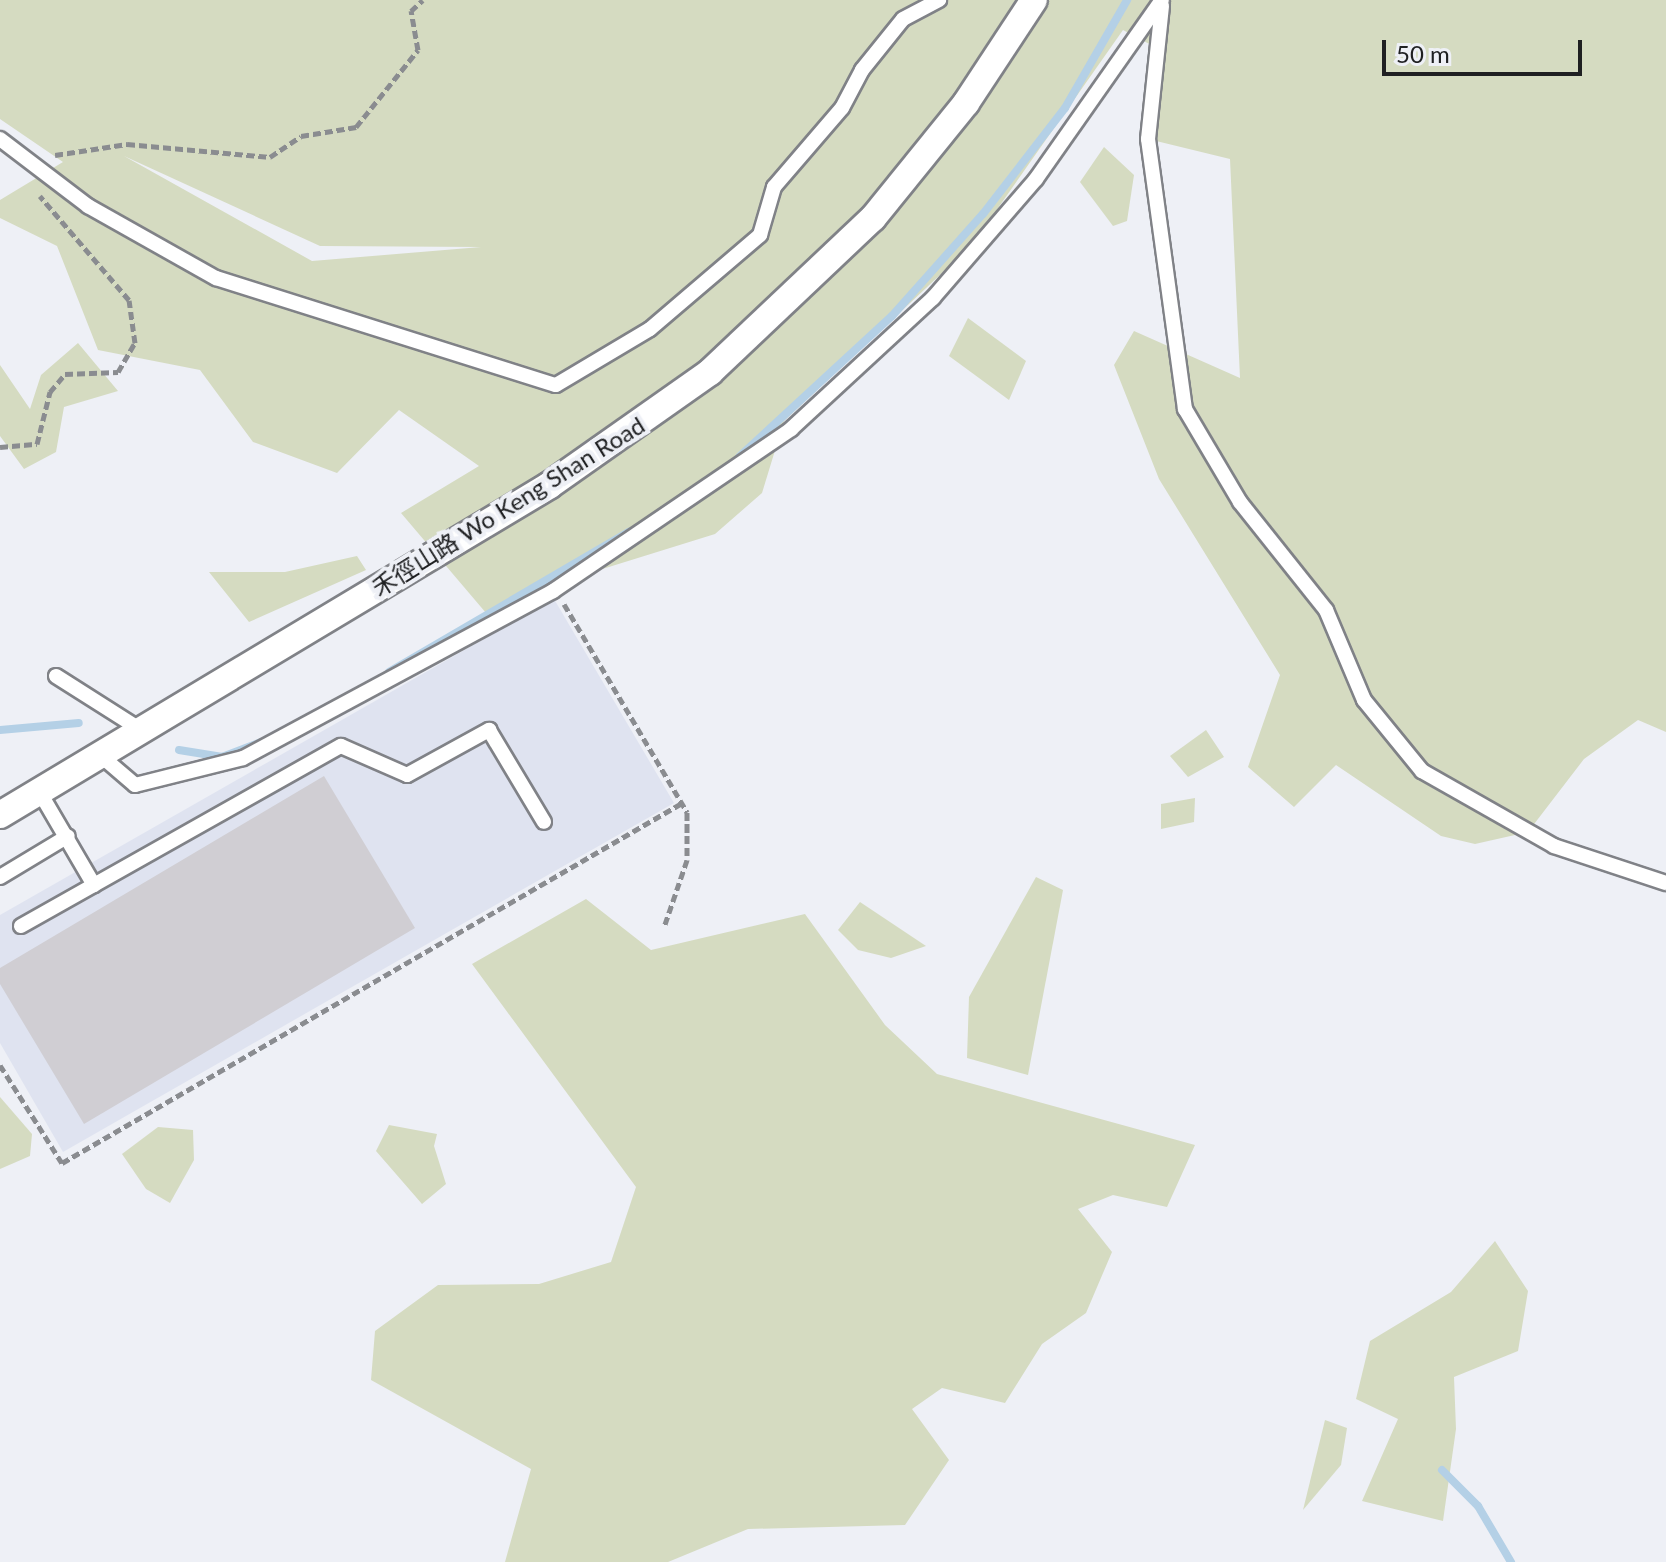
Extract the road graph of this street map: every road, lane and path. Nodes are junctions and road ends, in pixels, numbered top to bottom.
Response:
1 (423, 0) edge
2 (939, 0) edge
3 (1034, 0) edge
4 (1163, 0) edge
5 (0, 139) edge
6 (26, 159) junction
7 (37, 191) dead end
8 (0, 447) edge
9 (553, 591) junction
10 (56, 676) dead end
11 (141, 730) junction
12 (100, 755) junction
13 (39, 791) junction
14 (682, 803) junction
15 (0, 815) edge
16 (544, 822) dead end
17 (68, 836) junction
18 (0, 877) edge
19 (1666, 883) edge
20 (94, 885) junction
21 (21, 926) dead end
22 (664, 927) dead end
23 (0, 1065) edge

1 - 6 path
2 - 6 lane
3 - 11 street, 禾徑山路 Wo Keng Shan Road
4 - 9 lane
4 - 19 lane
5 - 6 lane
7 - 8 path
9 - 12 lane
9 - 14 path
10 - 11 lane
11 - 12 street, 禾徑山路 Wo Keng Shan Road
12 - 13 street, 禾徑山路 Wo Keng Shan Road
13 - 15 street, 禾徑山路 Wo Keng Shan Road
13 - 17 lane
14 - 22 path
14 - 23 path
16 - 20 lane
17 - 18 lane
17 - 20 lane
20 - 21 lane

